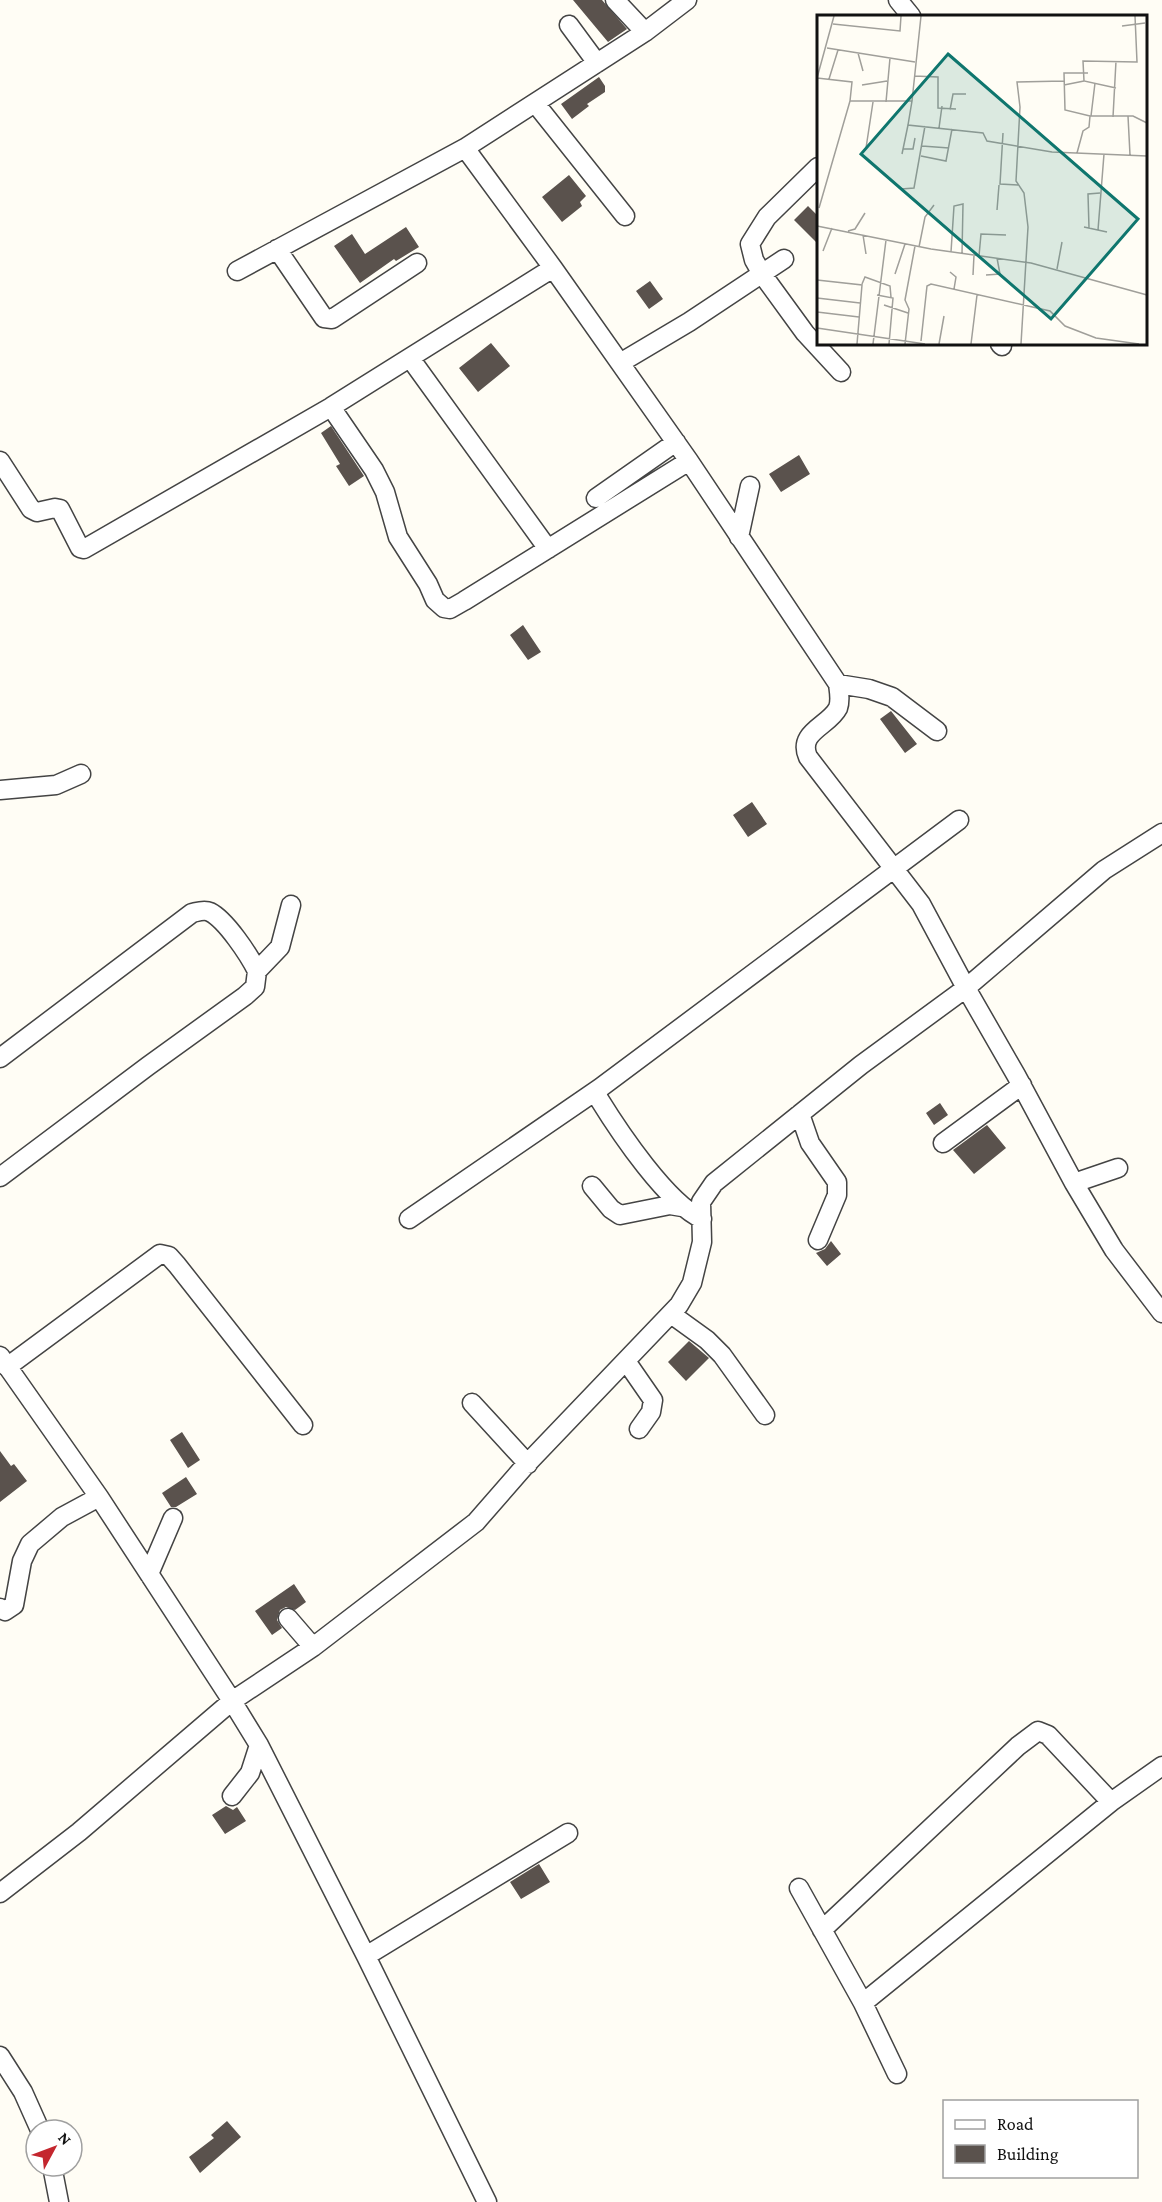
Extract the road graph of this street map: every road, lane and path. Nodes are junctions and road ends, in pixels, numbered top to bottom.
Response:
1 (615, 0) edge
2 (687, 0) edge
3 (898, 0) edge
4 (910, 15) edge
5 (569, 25) dead end
6 (645, 32) junction
7 (597, 63) junction
8 (535, 103) junction
9 (465, 148) junction
10 (811, 183) edge
11 (625, 216) dead end
12 (277, 249) junction
13 (784, 259) dead end
14 (417, 263) dead end
15 (553, 268) junction
16 (237, 271) dead end
17 (762, 274) junction
18 (812, 332) edge
19 (821, 345) edge
20 (410, 358) junction
21 (620, 363) junction
22 (841, 372) dead end
23 (331, 407) junction
24 (676, 442) junction
25 (689, 460) junction
26 (0, 461) edge
27 (750, 486) dead end
28 (596, 498) dead end
29 (739, 537) junction
30 (548, 549) junction
31 (838, 684) junction
32 (937, 731) dead end
33 (81, 774) dead end
34 (0, 790) edge
35 (959, 820) dead end
36 (1162, 834) edge
37 (894, 868) junction
38 (291, 905) dead end
39 (257, 971) junction
40 (966, 988) junction
41 (0, 1058) edge
42 (1022, 1085) junction
43 (600, 1088) junction
44 (800, 1114) junction
45 (943, 1143) dead end
46 (1118, 1168) dead end
47 (0, 1178) edge
48 (1074, 1183) junction
49 (592, 1186) dead end
50 (682, 1207) junction
51 (409, 1219) dead end
52 (702, 1219) junction
53 (818, 1240) dead end
54 (1162, 1313) edge
55 (671, 1314) junction
56 (3, 1361) edge
57 (626, 1361) junction
58 (472, 1403) dead end
59 (765, 1415) dead end
60 (303, 1425) dead end
61 (639, 1429) dead end
62 (528, 1464) junction
63 (99, 1497) junction
64 (173, 1518) dead end
65 (149, 1574) junction
66 (0, 1608) edge
67 (288, 1618) dead end
68 (313, 1647) junction
69 (232, 1701) junction
70 (259, 1745) junction
71 (1162, 1766) edge
72 (232, 1796) dead end
73 (1111, 1802) junction
74 (568, 1833) dead end
75 (799, 1887) dead end
76 (0, 1893) edge
77 (822, 1930) junction
78 (366, 1956) junction
79 (863, 2003) junction
80 (0, 2056) edge
81 (897, 2074) dead end
82 (34, 2118) edge
83 (54, 2178) edge
84 (59, 2202) edge
85 (487, 2202) edge

1 - 6 street
2 - 6 street
3 - 4 street
5 - 7 street
6 - 7 street
7 - 8 street
8 - 9 street
8 - 11 street
9 - 12 street
9 - 15 street
10 - 17 street
12 - 14 street
12 - 16 street
13 - 17 street
15 - 20 street
15 - 21 street
17 - 18 street
17 - 21 street
19 - 22 street
20 - 23 street
20 - 30 street
21 - 24 street
23 - 26 street
23 - 30 street
24 - 25 street
24 - 28 street
25 - 29 street
25 - 30 street
27 - 29 street
29 - 31 street
31 - 32 street
31 - 37 street
33 - 34 street
35 - 37 street
36 - 40 street
37 - 40 street
37 - 43 street
38 - 39 street
39 - 41 street
39 - 47 street
40 - 42 street
40 - 44 street
42 - 45 street
42 - 48 street
43 - 50 street
43 - 51 street
44 - 52 street
44 - 53 street
46 - 48 street
48 - 54 street
49 - 50 street
50 - 52 street
52 - 55 street
55 - 57 street
55 - 59 street
56 - 60 street
56 - 63 street
57 - 61 street
57 - 62 street
58 - 62 street
62 - 68 street
63 - 65 street
63 - 66 street
64 - 65 street
65 - 69 street
67 - 68 street
68 - 69 street
69 - 70 street
69 - 76 street
70 - 72 street
70 - 78 street
71 - 73 street
73 - 77 street
73 - 79 street
74 - 78 street
75 - 77 street
77 - 79 street
78 - 85 street
79 - 81 street
80 - 82 street
83 - 84 street

